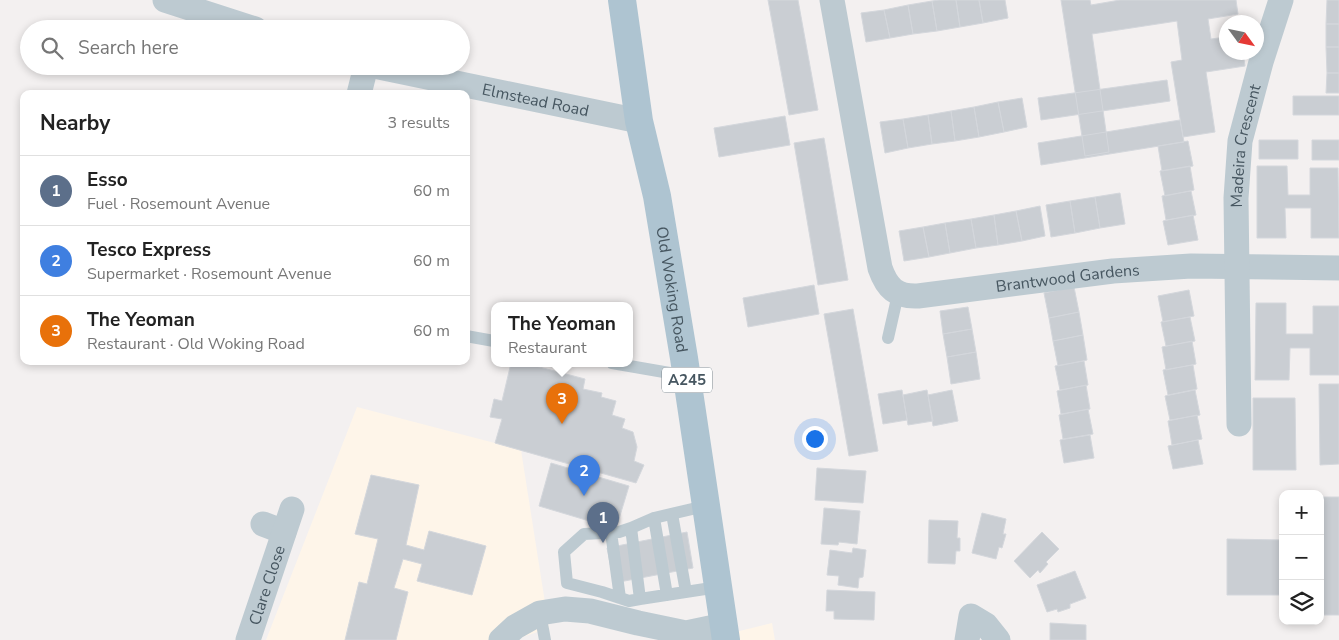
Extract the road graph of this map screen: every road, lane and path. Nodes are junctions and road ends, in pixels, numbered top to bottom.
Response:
1 (165, 0) edge
2 (622, 0) edge
3 (832, 0) edge
4 (1281, 0) edge
5 (226, 20) edge
6 (364, 75) edge
7 (417, 75) edge
8 (360, 90) edge
9 (639, 121) junction
10 (1238, 266) junction
11 (1339, 268) edge
12 (898, 294) junction
13 (470, 337) edge
14 (888, 338) dead end
15 (491, 340) edge
16 (633, 367) edge
17 (687, 376) junction
18 (1239, 424) dead end
19 (705, 506) junction
20 (672, 514) junction
21 (654, 518) junction
22 (279, 521) dead end
23 (631, 528) junction
24 (611, 532) junction
25 (718, 587) junction
26 (686, 592) junction
27 (667, 595) junction
28 (620, 598) junction
29 (640, 599) junction
30 (540, 613) junction
31 (725, 633) edge
32 (248, 640) edge
33 (501, 640) edge
34 (545, 640) edge
35 (967, 640) edge
36 (998, 640) edge

1 - 5 street
2 - 9 main road, Old Woking Road / A245
3 - 12 street
4 - 10 street, Madeira Crescent
6 - 8 street
7 - 9 street, Elmstead Road
9 - 17 main road, Old Woking Road / A245
10 - 11 street, Brantwood Gardens
10 - 12 street, Brantwood Gardens
10 - 18 street
12 - 14 lane
13 - 15 lane
16 - 17 lane
17 - 19 main road, Old Woking Road / A245
19 - 20 lane
19 - 25 main road, Old Woking Road / A245
20 - 21 lane
20 - 26 lane
21 - 23 lane
21 - 27 lane
22 - 32 street, Clare Close
23 - 24 lane
23 - 29 lane
24 - 28 lane
24 - 28 lane
25 - 26 lane
25 - 31 main road, Old Woking Road / A245
26 - 27 lane
27 - 29 lane
28 - 29 lane
30 - 31 street
30 - 33 street
30 - 34 lane
35 - 36 street

